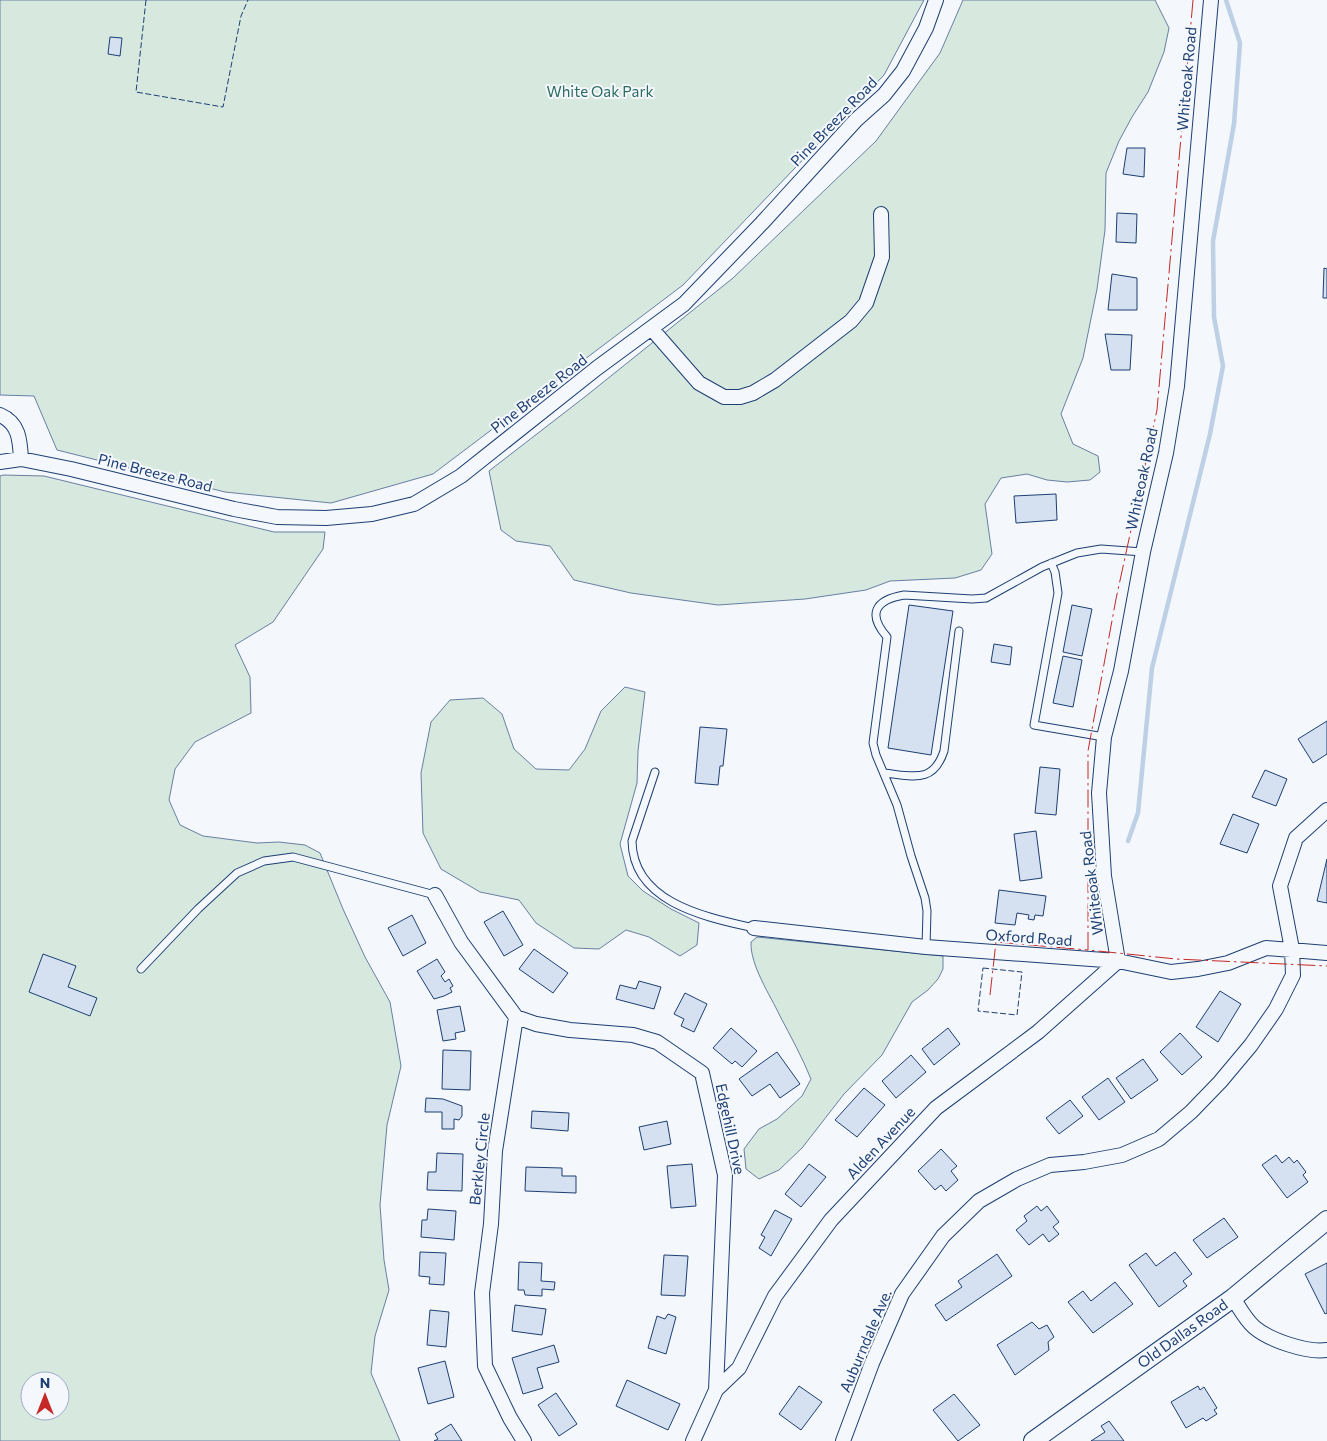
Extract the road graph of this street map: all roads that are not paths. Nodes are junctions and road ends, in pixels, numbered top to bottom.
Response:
1 (936, 0) edge
2 (1211, 0) edge
3 (881, 214) dead end
4 (651, 328) junction
5 (0, 415) edge
6 (21, 459) junction
7 (0, 462) edge
8 (1143, 552) junction
9 (1051, 563) junction
10 (960, 630) dead end
11 (1104, 737) junction
12 (656, 772) dead end
13 (884, 774) junction
14 (1327, 810) edge
15 (1321, 822) edge
16 (435, 895) joint
17 (754, 928) joint
18 (926, 947) junction
19 (1292, 949) junction
20 (1327, 952) edge
21 (1118, 961) junction
22 (141, 969) dead end
23 (516, 1017) junction
24 (1327, 1220) edge
25 (1233, 1298) junction
26 (1327, 1350) edge
27 (716, 1390) junction
28 (524, 1441) edge
29 (693, 1441) edge
30 (843, 1441) edge
31 (1033, 1441) edge

1 - 4 street, Pine Breeze Road
2 - 8 street, Whiteoak Road
3 - 4 street
4 - 6 street, Pine Breeze Road
5 - 6 street
6 - 7 street, Pine Breeze Road
8 - 9 lane
8 - 11 street, Whiteoak Road
9 - 11 lane
9 - 13 lane
10 - 13 lane
11 - 21 street, Whiteoak Road
12 - 17 lane
13 - 18 lane
14 - 15 street, Auburndale Ave.
15 - 19 street, Auburndale Ave.
16 - 22 lane
16 - 23 street
17 - 18 street, Oxford Road
18 - 21 street, Oxford Road
19 - 20 street, Oxford Road
19 - 21 street, Oxford Road
19 - 30 street, Auburndale Ave.
21 - 27 street, Alden Avenue
23 - 27 street, Edgehill Drive
23 - 28 street, Berkley Circle
24 - 25 street, Old Dallas Road
25 - 26 street
25 - 31 street, Old Dallas Road
27 - 29 street

